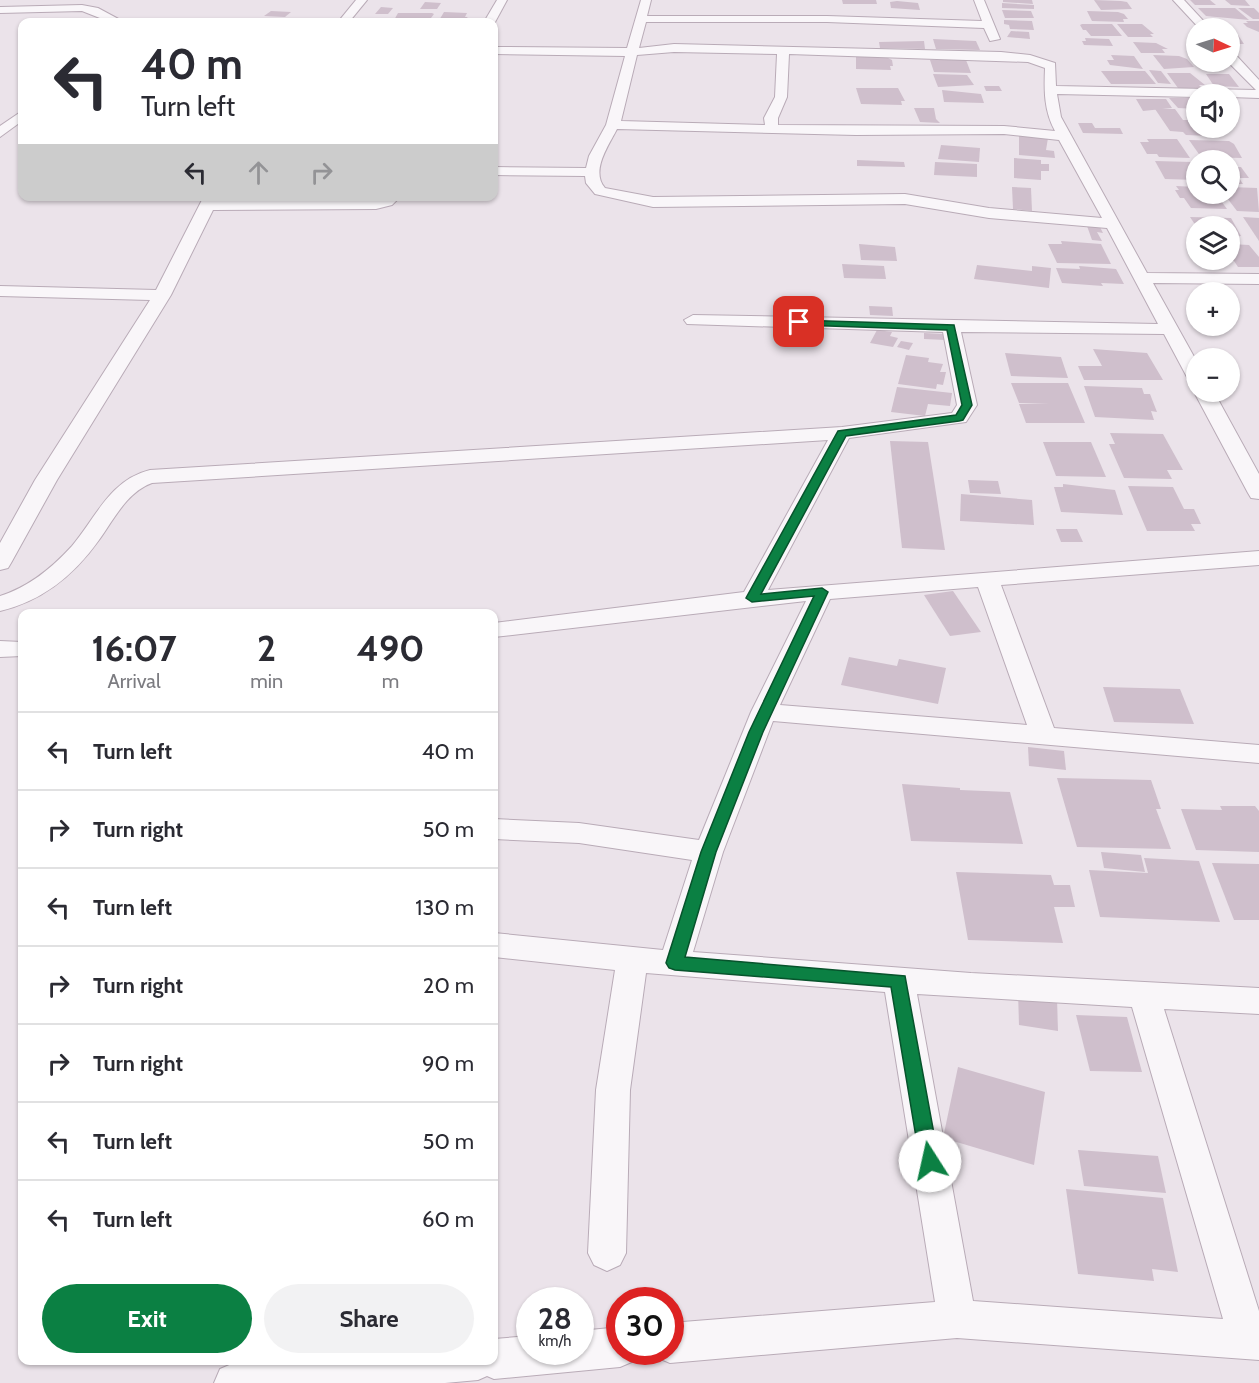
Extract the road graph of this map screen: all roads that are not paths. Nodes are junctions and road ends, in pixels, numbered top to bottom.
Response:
1 (362, 0) edge
2 (502, 0) edge
3 (646, 0) edge
4 (979, 0) edge
5 (1178, 0) edge
6 (0, 10) edge
7 (111, 18) edge
8 (346, 18) edge
9 (491, 18) edge
10 (1195, 18) edge
11 (641, 19) junction
12 (989, 25) junction
13 (498, 50) edge
14 (783, 51) junction
15 (630, 52) junction
16 (1000, 56) junction
17 (1240, 67) edge
18 (1259, 87) edge
19 (1050, 90) junction
20 (1259, 94) edge
21 (1054, 117) junction
22 (18, 118) edge
23 (613, 125) junction
24 (772, 129) junction
25 (1004, 130) junction
26 (0, 133) edge
27 (1064, 136) junction
28 (498, 171) edge
29 (592, 172) junction
30 (209, 201) edge
31 (388, 201) edge
32 (1112, 224) junction
33 (1142, 278) junction
34 (1259, 279) edge
35 (0, 291) edge
36 (162, 295) junction
37 (693, 320) dead end
38 (951, 327) junction
39 (1170, 329) junction
40 (1186, 359) edge
41 (1209, 402) edge
42 (842, 433) junction
43 (1259, 493) edge
44 (1258, 555) edge
45 (0, 563) edge
46 (987, 579) junction
47 (822, 592) junction
48 (752, 598) junction
49 (0, 604) edge
50 (498, 630) edge
51 (0, 649) edge
52 (18, 649) edge
53 (764, 712) junction
54 (1044, 737) junction
55 (1259, 754) edge
56 (498, 829) edge
57 (709, 852) junction
58 (498, 945) edge
59 (632, 960) junction
60 (675, 963) junction
61 (899, 981) junction
62 (1144, 995) junction
63 (1259, 1001) edge
64 (607, 1253) dead end
65 (957, 1319) junction
66 (1254, 1340) edge
67 (684, 1342) edge
68 (516, 1357) edge
69 (498, 1359) edge
70 (425, 1365) edge
71 (234, 1383) edge

1 - 8 street
2 - 9 street
3 - 11 street
4 - 12 street
5 - 10 street
6 - 7 street
11 - 12 street
11 - 15 street
12 - 16 street
13 - 15 street
14 - 15 street
14 - 16 street
14 - 24 street
15 - 23 street
16 - 19 street
17 - 18 street
19 - 20 street
19 - 21 street
21 - 25 street
21 - 27 street
22 - 26 street
23 - 24 street
23 - 29 street
24 - 25 street
25 - 27 street
27 - 32 street
28 - 29 street
29 - 32 street
30 - 31 street
30 - 36 street
32 - 33 street
33 - 34 street
33 - 39 street
35 - 36 street
36 - 45 street
37 - 38 street
38 - 39 street
38 - 42 street
39 - 40 street
41 - 43 street
42 - 48 street
42 - 49 street
44 - 46 street
46 - 47 street
46 - 54 street
47 - 48 street
47 - 53 street
48 - 50 street
51 - 52 street
53 - 54 street
53 - 57 street
54 - 55 street
56 - 57 street
57 - 60 street
58 - 59 street
59 - 60 street
59 - 64 street
60 - 61 street
61 - 62 street
61 - 65 street
62 - 63 street
62 - 66 street
65 - 66 street
65 - 67 street
68 - 69 street
70 - 71 street

